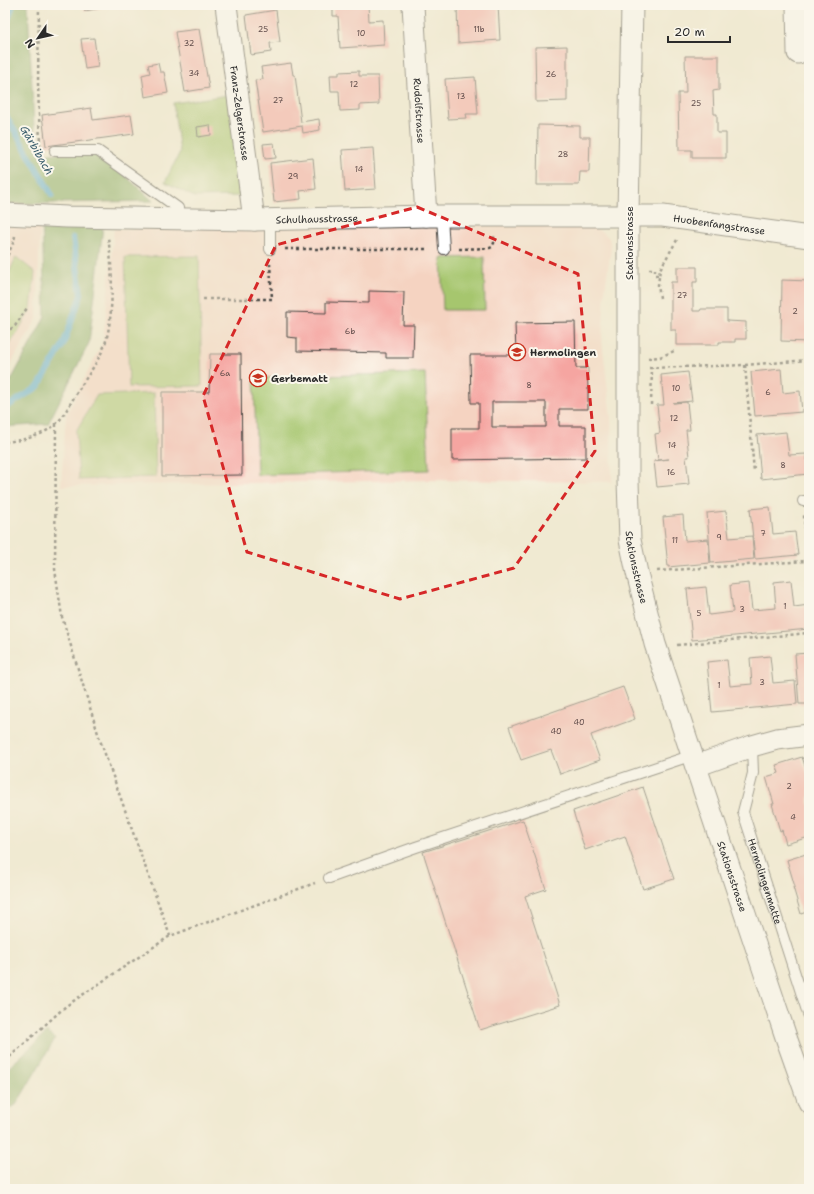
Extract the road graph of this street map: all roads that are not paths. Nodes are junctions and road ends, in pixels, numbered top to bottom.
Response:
1 (226, 5) edge
2 (413, 5) edge
3 (632, 5) edge
4 (797, 5) edge
5 (798, 54) dead end
6 (55, 151) road end
7 (5, 214) edge
8 (628, 215) junction
9 (434, 216) junction
10 (180, 219) junction
11 (262, 220) junction
12 (809, 237) edge
13 (270, 249) road end
14 (444, 249) road end
15 (809, 736) edge
16 (752, 746) junction
17 (694, 760) junction
18 (329, 878) road end
19 (808, 1014) dead end
20 (809, 1102) edge

1 - 11 street, Franz-Zelgerstrasse
2 - 9 street, Rudolfstrasse
3 - 8 street, Stationsstrasse
4 - 5 street
6 - 10 lane
7 - 10 street, Schulhausstrasse
8 - 9 street, Schulhausstrasse
8 - 12 street, Huobenfangstrasse
8 - 17 street, Stationsstrasse
9 - 11 street, Schulhausstrasse
9 - 14 lane
10 - 11 street, Schulhausstrasse
11 - 13 lane
15 - 16 street
16 - 17 street
16 - 19 lane, Hermolingenmatte
17 - 18 lane
17 - 20 street, Stationsstrasse

